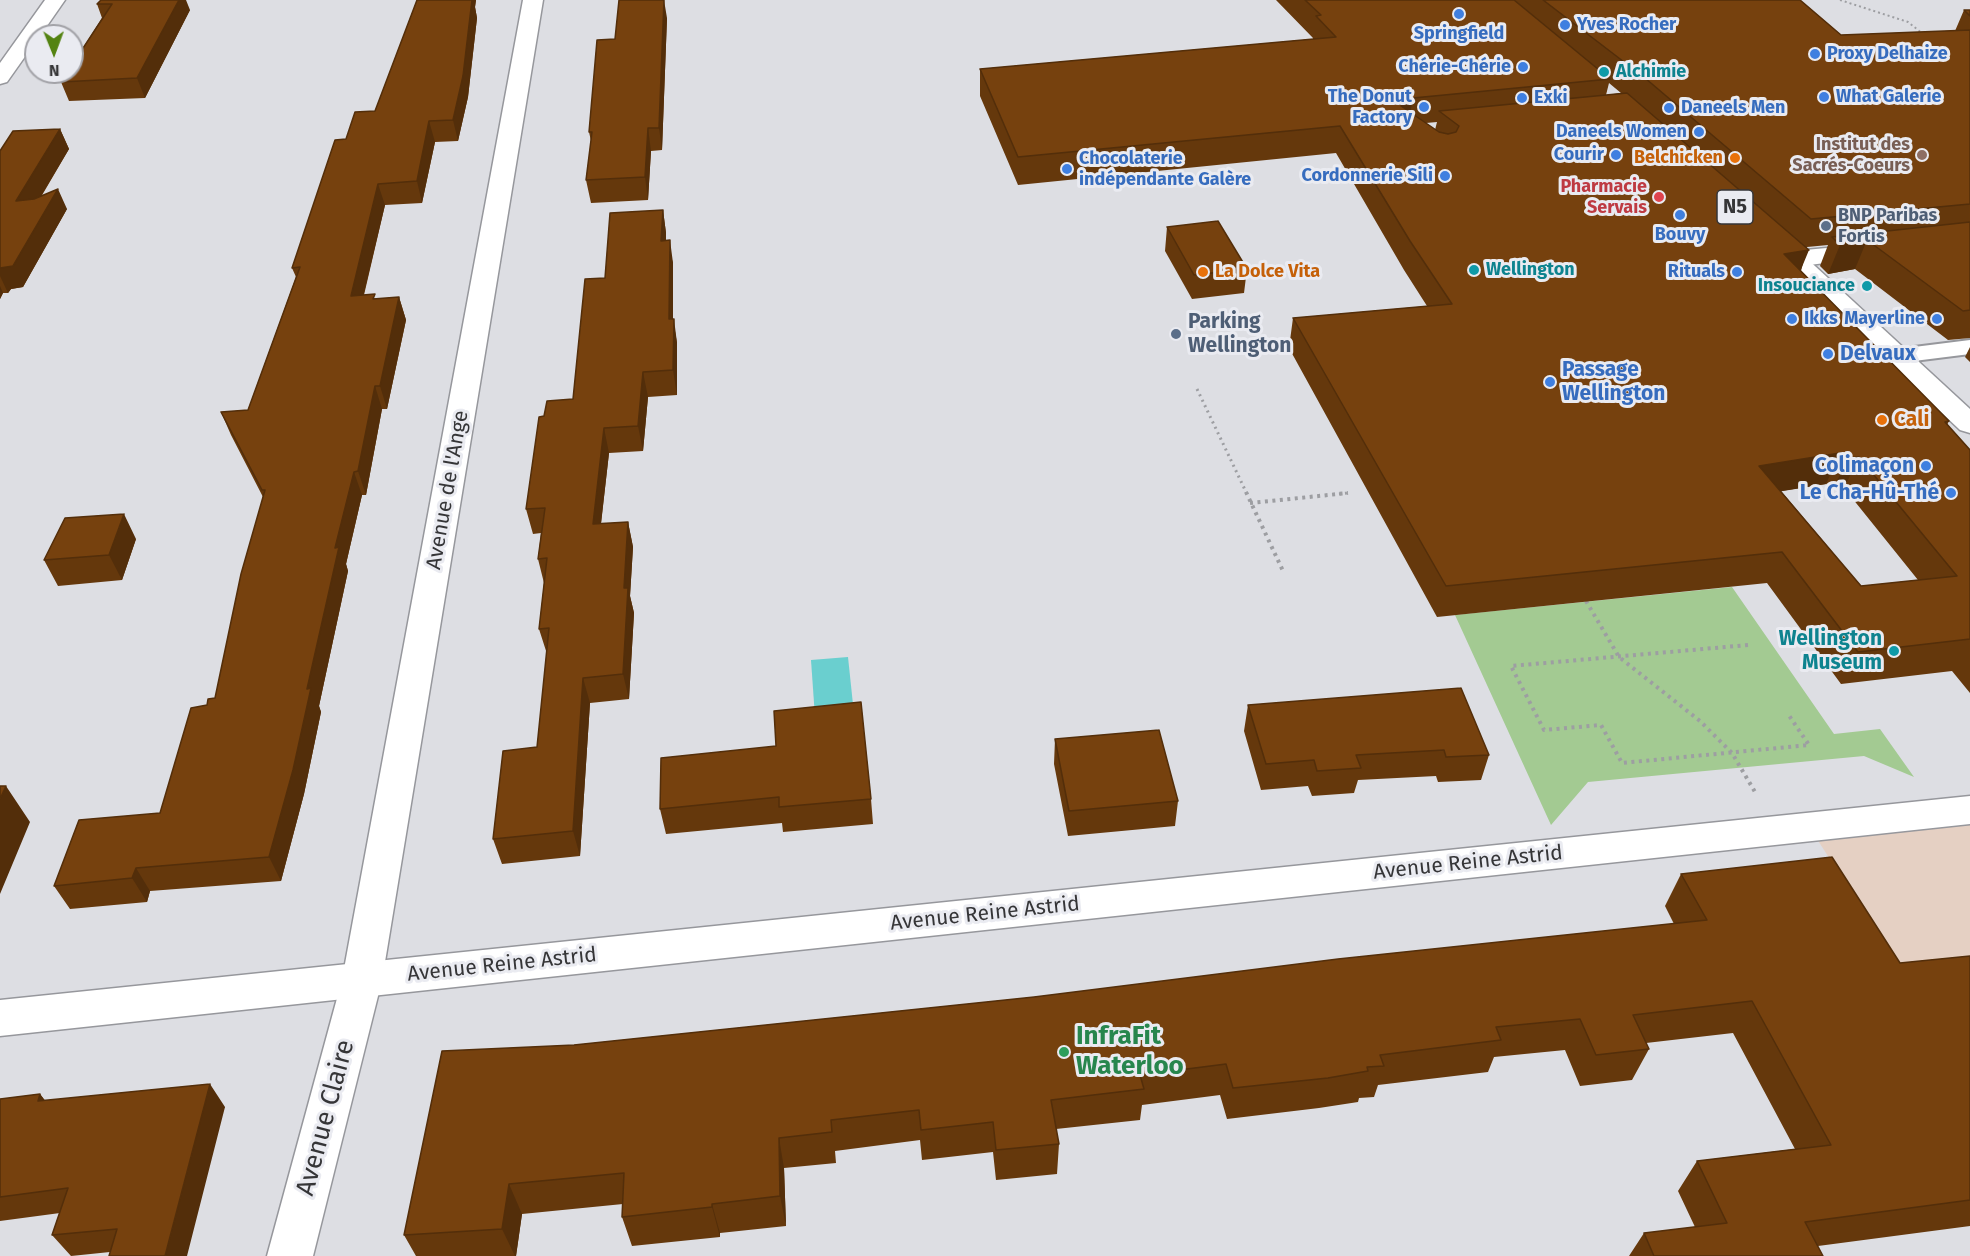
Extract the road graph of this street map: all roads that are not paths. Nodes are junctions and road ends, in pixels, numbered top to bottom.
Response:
1 (55, 0) edge
2 (533, 0) edge
3 (0, 78) edge
4 (1752, 221) edge
5 (1888, 249) edge
6 (1794, 259) junction
7 (1970, 348) edge
8 (1898, 356) junction
9 (1970, 424) edge
10 (1970, 810) edge
11 (362, 980) junction
12 (0, 1018) edge
13 (290, 1256) edge

1 - 3 street
2 - 11 street, Avenue de l'Ange
4 - 6 street, N5
5 - 6 street
6 - 8 street, N5
7 - 8 street
8 - 9 street, N5
10 - 11 street, Avenue Reine Astrid
11 - 12 street, Avenue Reine Astrid
11 - 13 street, Avenue Claire

